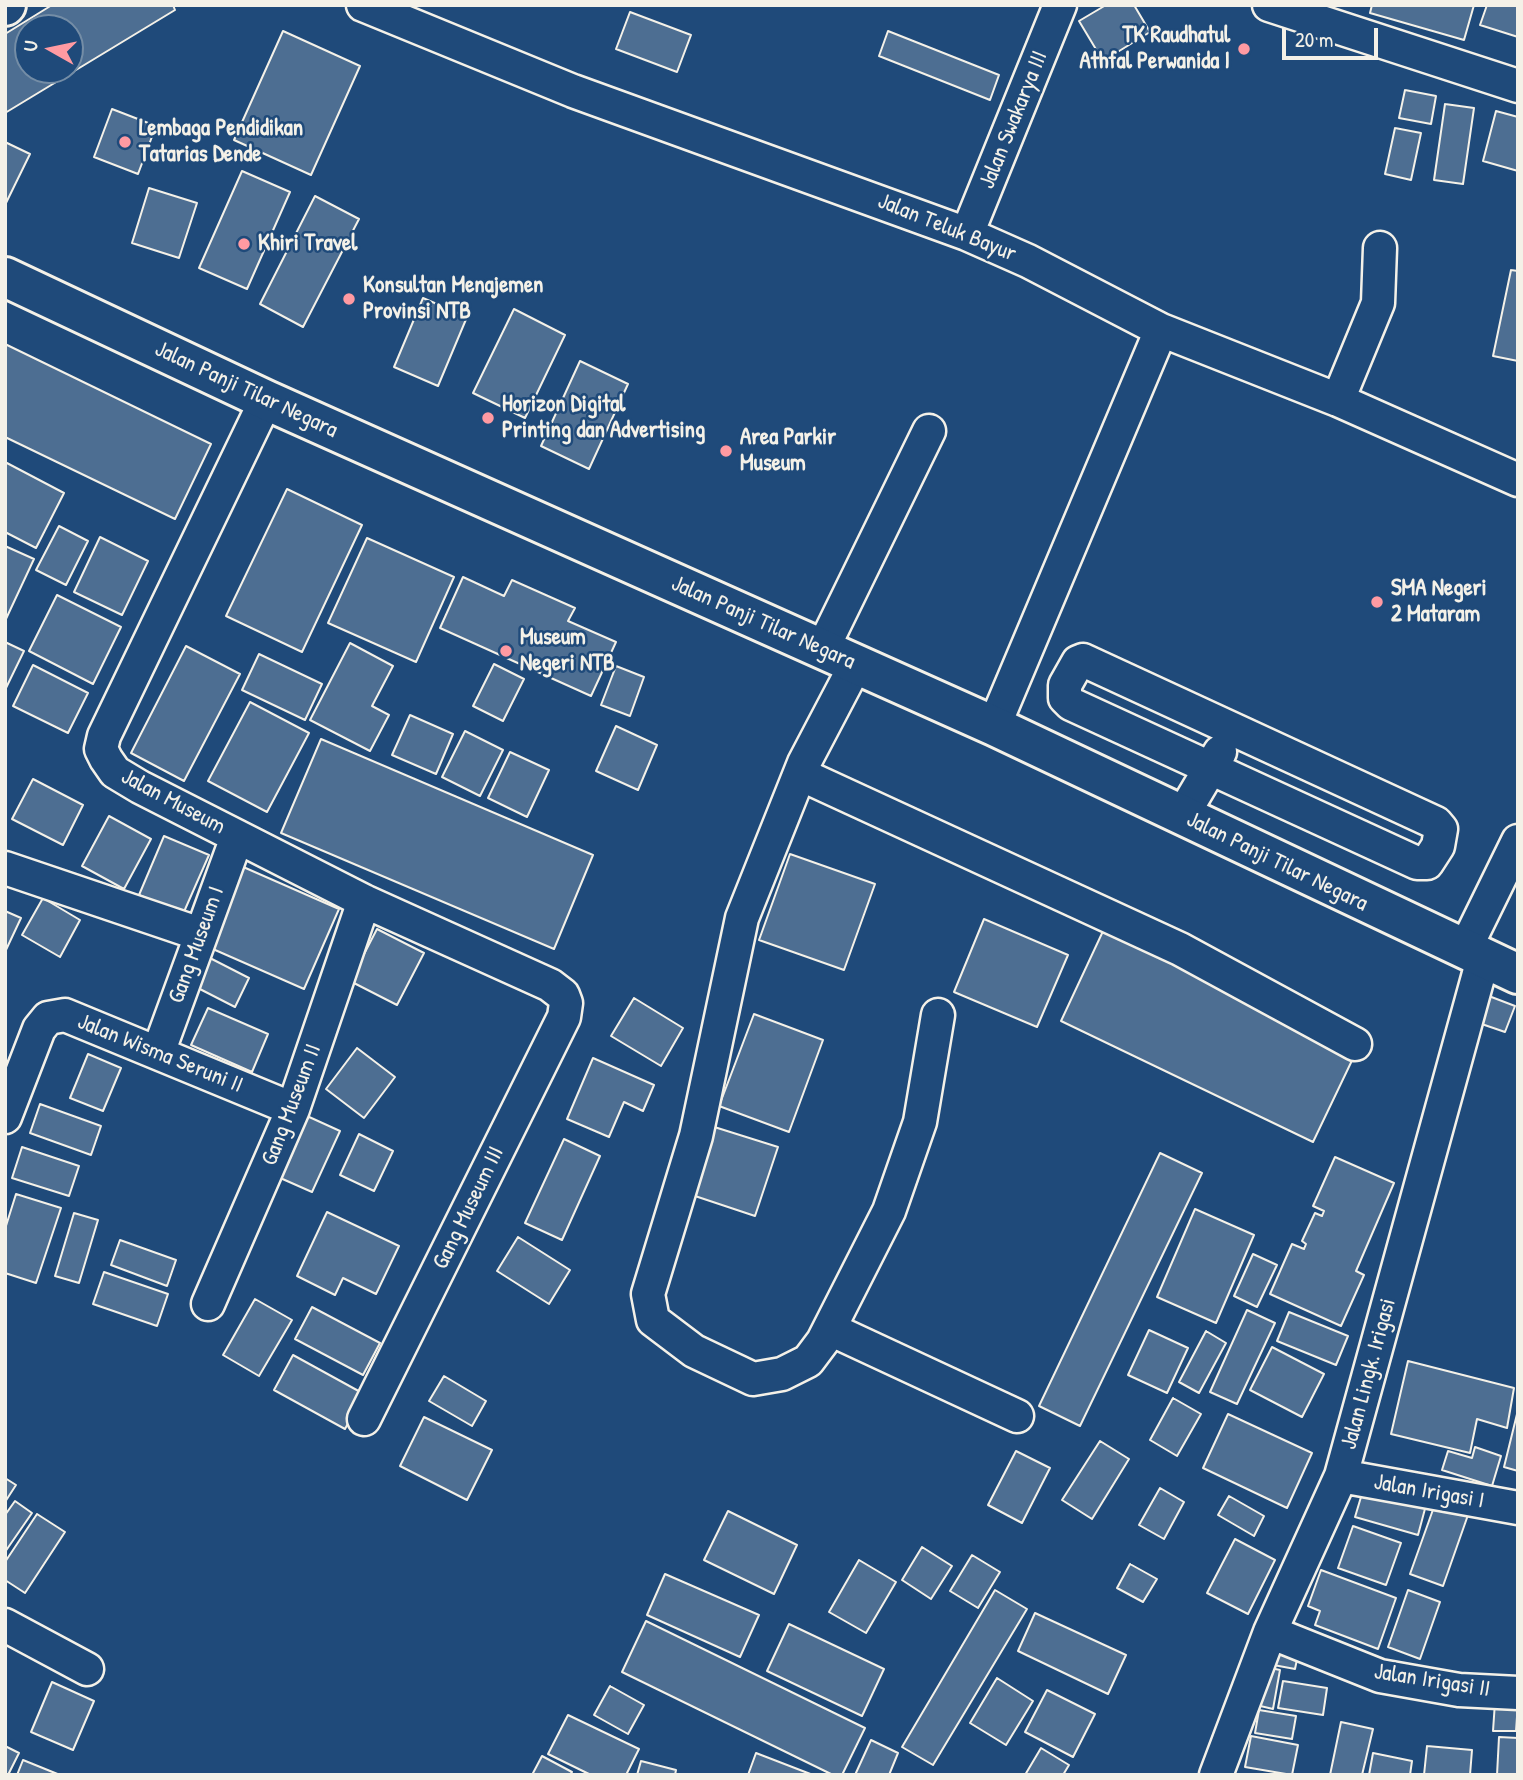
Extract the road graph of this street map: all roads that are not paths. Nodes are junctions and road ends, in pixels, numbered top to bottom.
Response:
1 (363, 5) edge
2 (1060, 5) edge
3 (1269, 5) edge
4 (1518, 86) edge
5 (967, 234) junction
6 (1380, 248) dead end
7 (5, 277) edge
8 (1161, 330) junction
9 (266, 400) junction
10 (1338, 400) junction
11 (929, 430) dead end
12 (1518, 480) edge
13 (839, 657) junction
14 (994, 726) junction
15 (1233, 730) junction
16 (1210, 769) junction
17 (800, 774) junction
18 (1182, 816) junction
19 (237, 836) junction
20 (1518, 841) edge
21 (5, 868) edge
22 (364, 901) junction
23 (200, 934) junction
24 (1474, 955) junction
25 (1518, 974) edge
26 (563, 995) joint
27 (938, 1015) dead end
28 (1355, 1044) dead end
29 (158, 1053) junction
30 (293, 1109) junction
31 (5, 1117) edge
32 (208, 1304) dead end
33 (830, 1329) junction
34 (1017, 1416) dead end
35 (364, 1419) dead end
36 (1341, 1476) junction
37 (1518, 1508) edge
38 (5, 1625) edge
39 (1270, 1632) junction
40 (86, 1669) dead end
41 (1518, 1693) edge
42 (1216, 1775) edge

1 - 5 street, Jalan Teluk Bayur
2 - 5 street, Jalan Swakarya III
3 - 4 street
5 - 8 street, Jalan Teluk Bayur
6 - 10 street
7 - 9 main road, Jalan Panji Tilar Negara
8 - 10 street, Jalan Teluk Bayur
8 - 14 street
9 - 13 main road, Jalan Panji Tilar Negara
9 - 19 street, Jalan Museum
10 - 12 street, Jalan Teluk Bayur
11 - 13 street
13 - 14 main road, Jalan Panji Tilar Negara
13 - 17 street
14 - 18 main road, Jalan Panji Tilar Negara
15 - 16 street
15 - 16 street
15 - 16 street
16 - 18 street
17 - 28 street
17 - 33 street
18 - 24 main road, Jalan Panji Tilar Negara
19 - 22 street, Jalan Museum
19 - 23 street, Gang Museum I
20 - 24 street
21 - 23 street
22 - 26 street, Jalan Museum
22 - 30 street, Gang Museum II
23 - 29 street, Gang Museum I
24 - 25 main road, Jalan Panji Tilar Negara
24 - 36 street, Jalan Lingk. Irigasi
26 - 35 street, Gang Museum III
27 - 33 street
29 - 30 street, Jalan Wisma Seruni II
29 - 31 street, Jalan Wisma Seruni II
30 - 32 street, Gang Museum II
33 - 34 street
36 - 37 street, Jalan Irigasi I
36 - 39 street, Jalan Lingk. Irigasi
38 - 40 street
39 - 41 street, Jalan Irigasi II
39 - 42 street, Jalan Lingk. Irigasi

